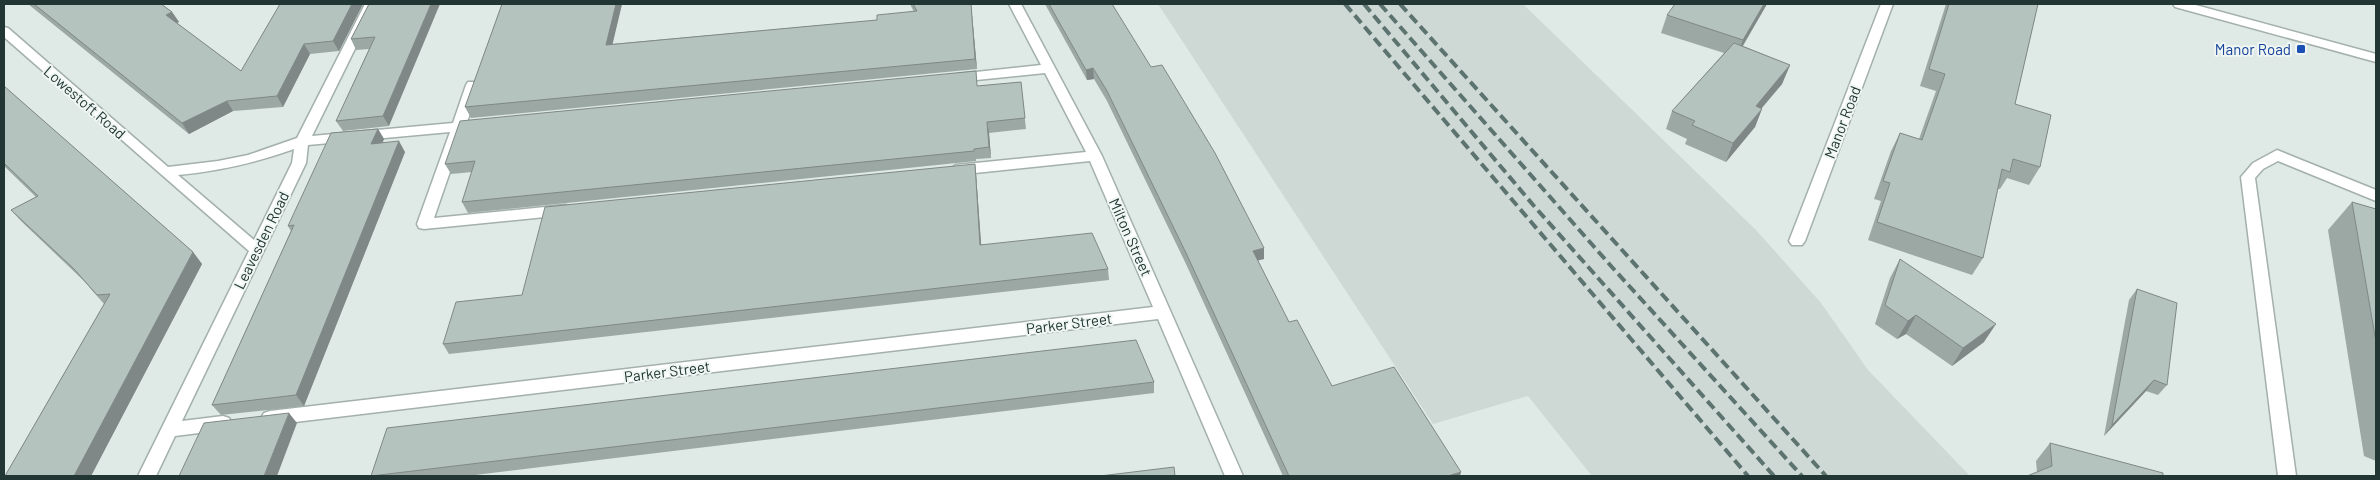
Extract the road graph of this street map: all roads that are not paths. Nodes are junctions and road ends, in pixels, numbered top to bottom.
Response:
1 (371, 4) edge
2 (1015, 4) edge
3 (1887, 4) edge
4 (2179, 4) edge
5 (4, 31) edge
6 (2376, 58) edge
7 (1050, 68) junction
8 (477, 74) edge
9 (946, 79) edge
10 (479, 124) edge
11 (459, 126) junction
12 (302, 141) junction
13 (1096, 156) junction
14 (166, 172) junction
15 (937, 172) edge
16 (2376, 196) edge
17 (582, 208) edge
18 (1797, 241) dead end
19 (256, 249) junction
20 (1164, 312) junction
21 (257, 419) edge
22 (238, 422) edge
23 (170, 430) junction
24 (147, 476) edge
25 (1234, 476) edge
26 (2287, 476) edge

1 - 12 street, Leavesden Road
2 - 7 street, Milton Street
3 - 18 street, Manor Road
4 - 6 street
5 - 14 street, Lowestoft Road
7 - 9 street
7 - 13 street, Milton Street
8 - 11 street
10 - 11 street
11 - 12 street
11 - 17 street
12 - 14 street
12 - 19 street, Leavesden Road
13 - 15 street
13 - 20 street, Milton Street
14 - 19 street, Lowestoft Road
16 - 26 street
19 - 23 street, Leavesden Road
20 - 21 street, Parker Street
20 - 25 street, Milton Street
22 - 23 street
23 - 24 street, Leavesden Road

